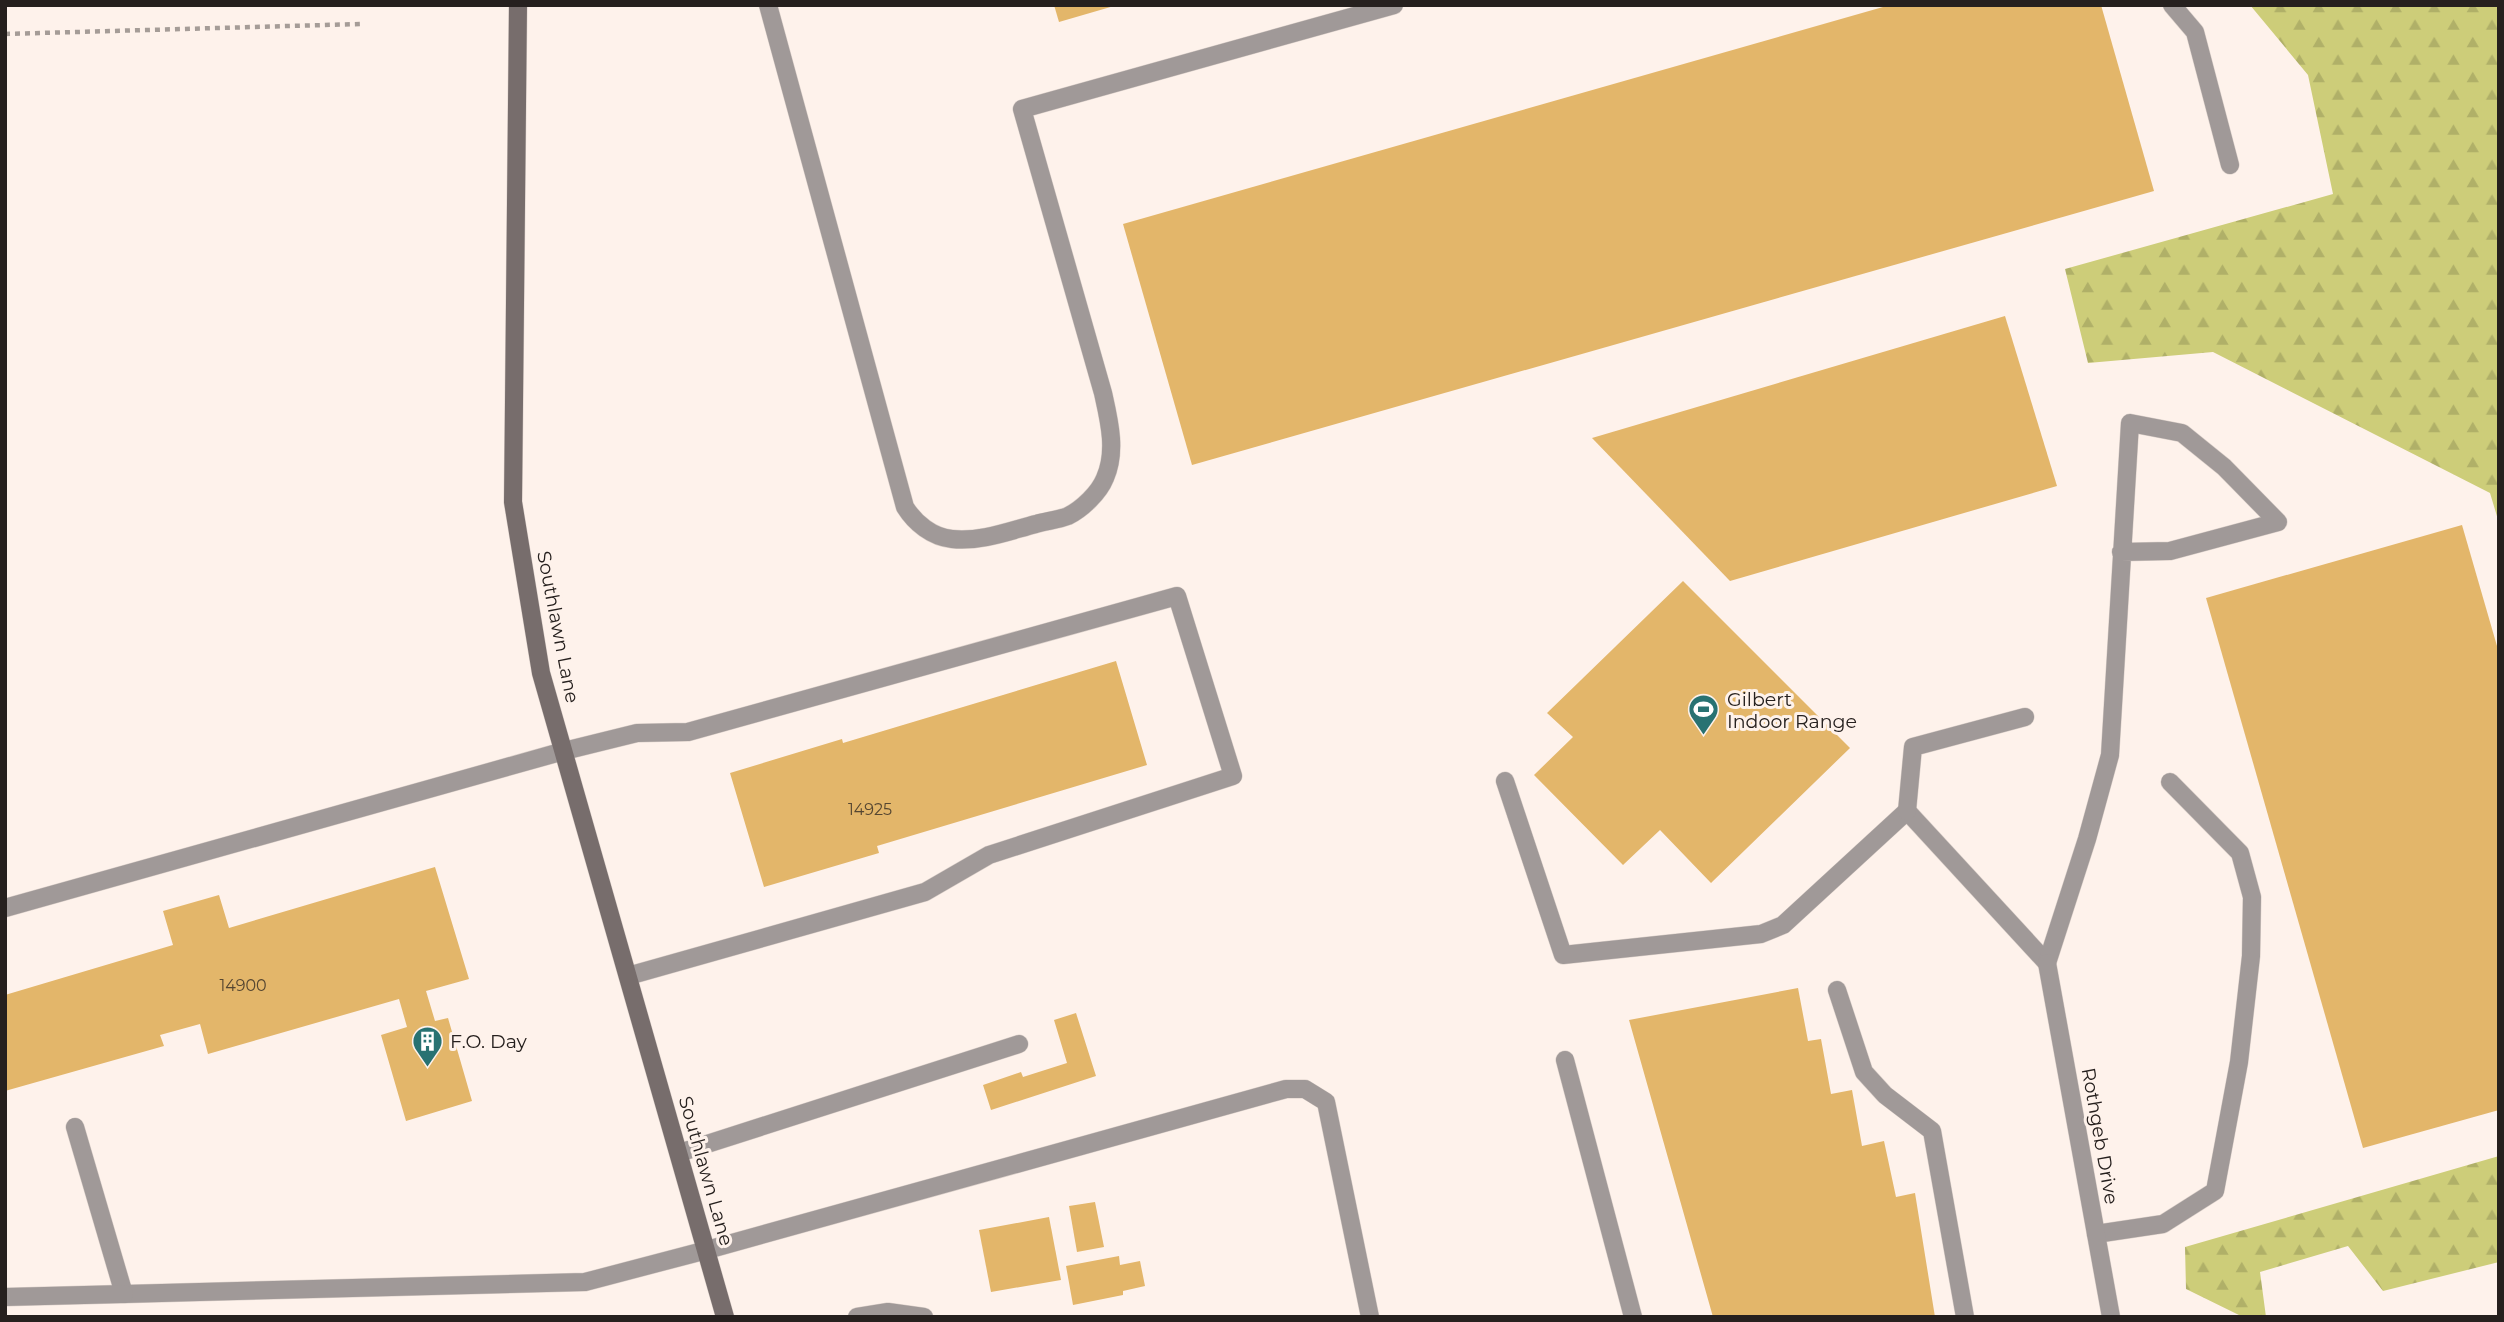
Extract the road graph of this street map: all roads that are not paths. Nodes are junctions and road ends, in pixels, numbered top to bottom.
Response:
1 (518, 5) edge
2 (768, 5) edge
3 (1394, 5) edge
4 (2172, 5) edge
5 (2230, 164) dead end
6 (2121, 552) junction
7 (2025, 717) dead end
8 (564, 751) junction
9 (1505, 781) dead end
10 (2170, 782) dead end
11 (1907, 811) junction
12 (5, 908) edge
13 (2048, 962) junction
14 (628, 976) junction
15 (1838, 990) dead end
16 (1019, 1044) dead end
17 (1565, 1060) dead end
18 (75, 1127) dead end
19 (679, 1153) junction
20 (2096, 1234) junction
21 (707, 1250) junction
22 (124, 1294) junction
23 (5, 1297) edge
24 (724, 1317) edge
25 (857, 1317) edge
26 (924, 1317) edge
27 (1370, 1317) edge
28 (1633, 1317) edge
29 (1965, 1317) edge
30 (2111, 1317) edge

1 - 8 street, Southlawn Lane
2 - 3 street
4 - 5 street
6 - 6 street
6 - 13 street
7 - 11 street
8 - 12 street
8 - 14 street, Southlawn Lane
8 - 14 street
9 - 11 street
10 - 20 street
11 - 13 street
13 - 20 street, Rothgeb Drive
14 - 19 street, Southlawn Lane
15 - 29 street
16 - 19 street
17 - 28 street
18 - 22 street
19 - 21 street, Southlawn Lane
20 - 30 street, Rothgeb Drive
21 - 22 street
21 - 24 street, Southlawn Lane
21 - 27 street
22 - 23 street
25 - 26 street

